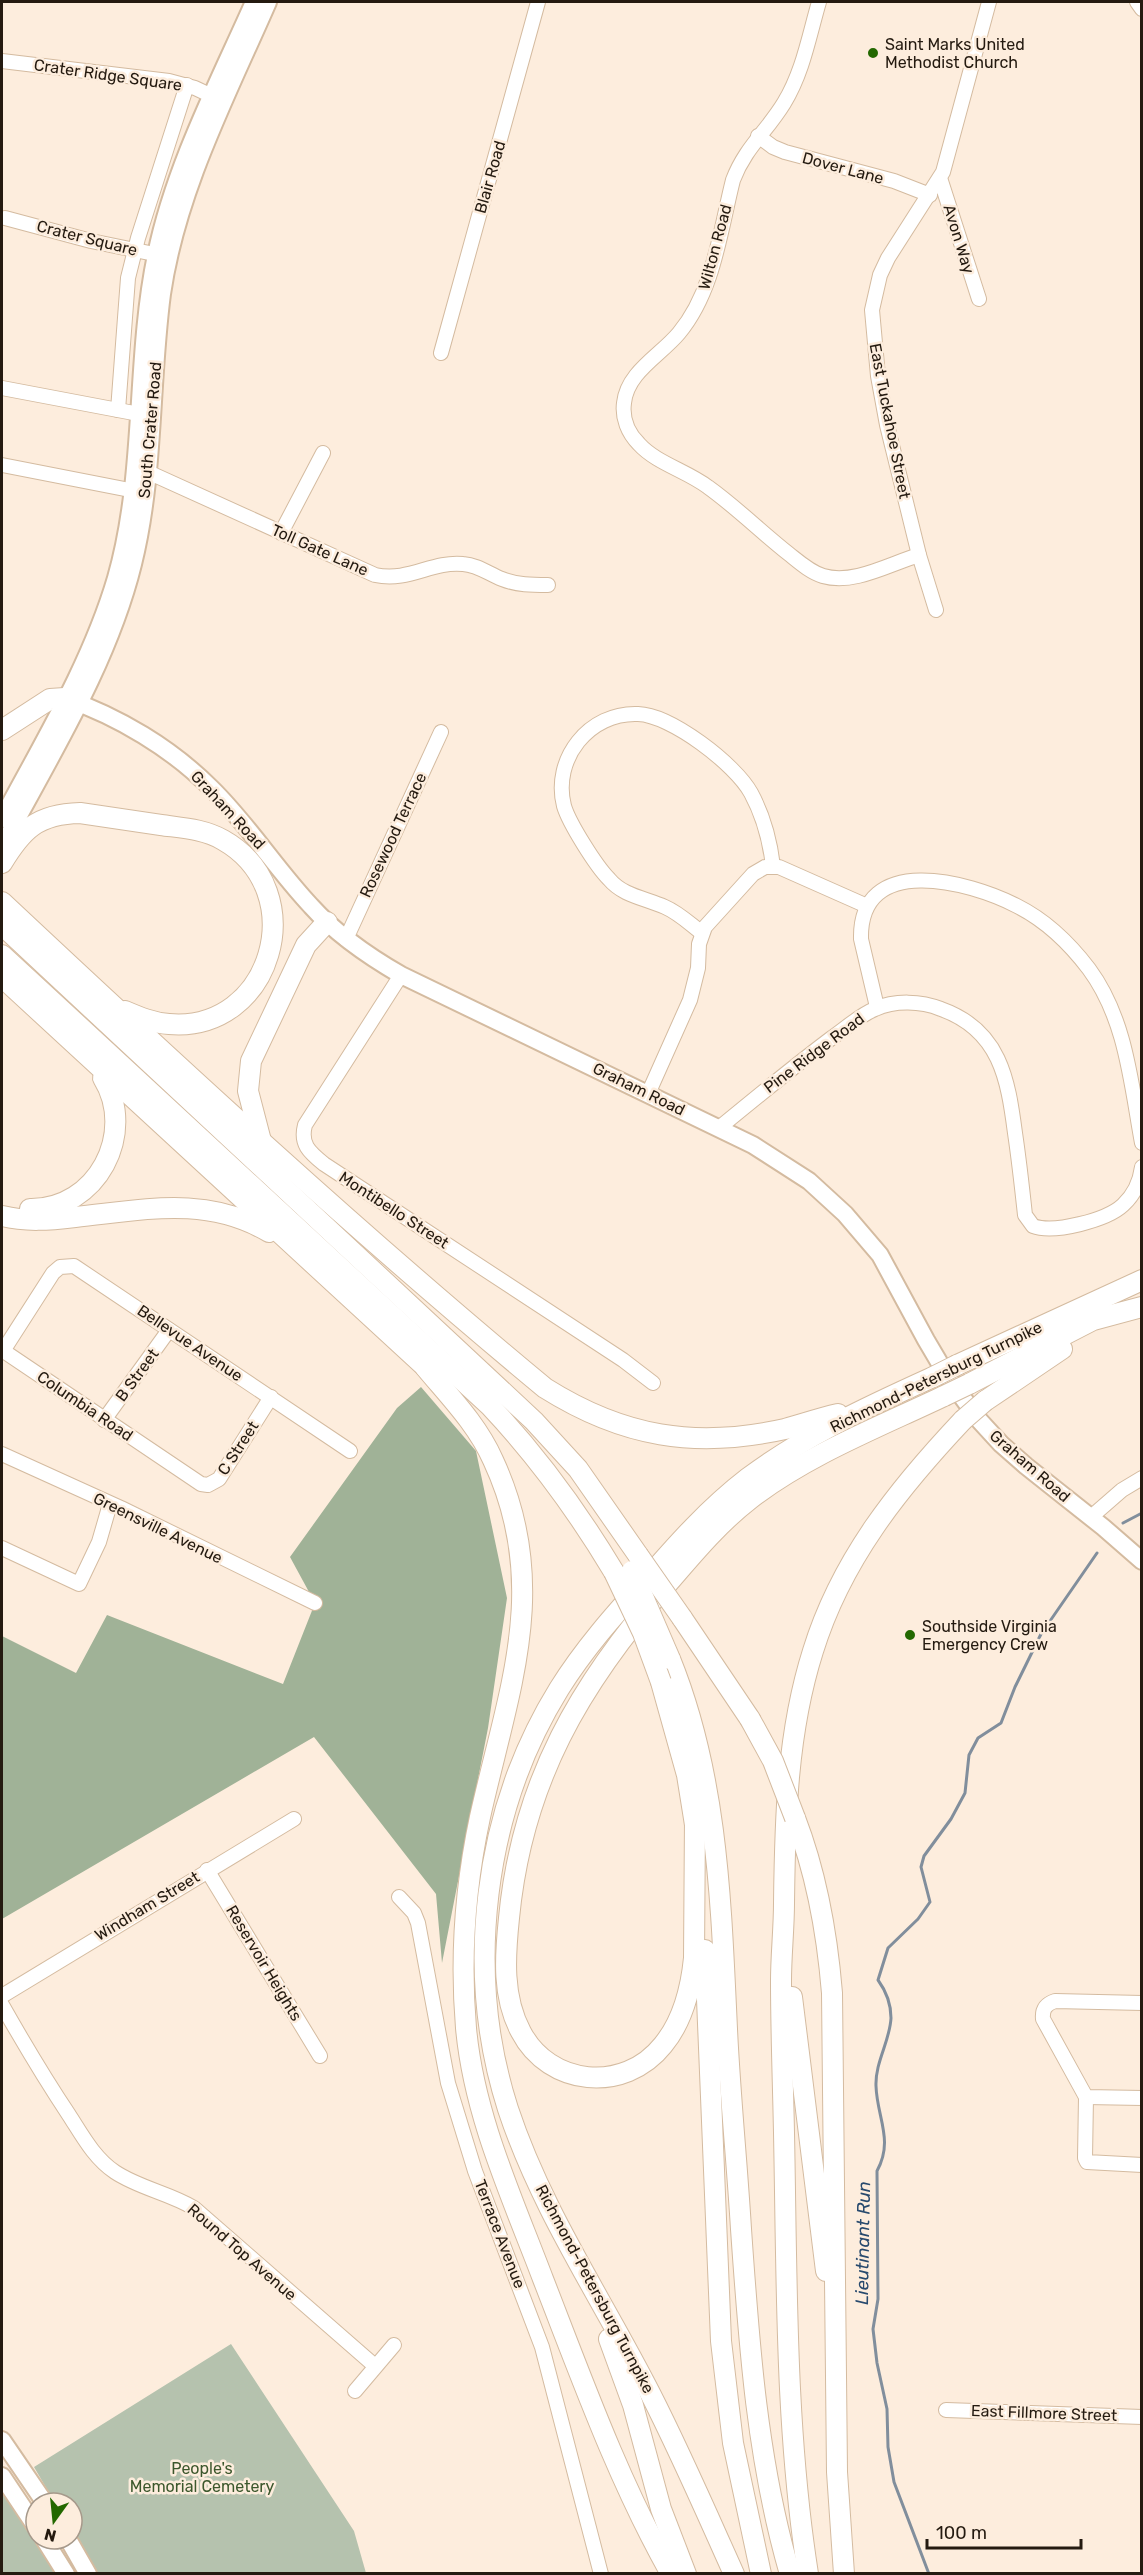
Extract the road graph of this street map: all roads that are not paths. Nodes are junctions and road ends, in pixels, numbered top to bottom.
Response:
1 (254, 2) edge
2 (268, 2) edge
3 (538, 2) edge
4 (819, 2) edge
5 (989, 2) edge
6 (1137, 2) edge
7 (1142, 9) edge
8 (2, 61) edge
9 (187, 85) junction
10 (212, 96) junction
11 (758, 136) junction
12 (940, 178) junction
13 (930, 195) junction
14 (5, 218) dead end
15 (135, 250) junction
16 (162, 256) junction
17 (979, 299) dead end
18 (441, 353) dead end
19 (2, 388) edge
20 (118, 410) junction
21 (139, 414) junction
22 (323, 453) dead end
23 (2, 465) edge
24 (141, 469) junction
25 (138, 492) junction
26 (281, 533) junction
27 (919, 555) junction
28 (548, 585) dead end
29 (936, 610) dead end
30 (72, 700) junction
31 (2, 730) edge
32 (441, 732) dead end
33 (2, 819) edge
34 (2, 847) edge
35 (2, 863) edge
36 (773, 866) junction
37 (867, 906) junction
38 (6, 917) edge
39 (327, 922) junction
40 (702, 933) junction
41 (346, 939) junction
42 (2, 955) edge
43 (401, 975) junction
44 (2, 977) edge
45 (113, 1006) junction
46 (877, 1007) junction
47 (89, 1059) junction
48 (648, 1094) junction
49 (719, 1128) junction
50 (261, 1141) junction
51 (1142, 1143) edge
52 (1142, 1167) edge
53 (313, 1187) junction
54 (2, 1205) edge
55 (2, 1216) edge
56 (293, 1246) junction
57 (1142, 1280) edge
58 (1142, 1307) edge
59 (169, 1330) junction
60 (450, 1342) junction
61 (2, 1350) edge
62 (425, 1367) junction
63 (653, 1383) dead end
64 (271, 1397) junction
65 (864, 1409) junction
66 (104, 1420) junction
67 (350, 1451) dead end
68 (2, 1454) edge
69 (167, 1463) joint
70 (1142, 1478) edge
71 (110, 1504) junction
72 (1091, 1518) junction
73 (596, 1542) junction
74 (2, 1548) edge
75 (1142, 1561) edge
76 (628, 1566) junction
77 (315, 1603) dead end
78 (695, 1818) junction
79 (294, 1819) dead end
80 (785, 1856) junction
81 (207, 1870) junction
82 (399, 1897) dead end
83 (2, 1996) edge
84 (1142, 2003) edge
85 (2, 2005) edge
86 (320, 2056) dead end
87 (1086, 2097) junction
88 (1142, 2098) edge
89 (1142, 2165) edge
90 (568, 2246) junction
91 (394, 2345) dead end
92 (836, 2363) junction
93 (375, 2366) junction
94 (355, 2391) dead end
95 (946, 2410) dead end
96 (1142, 2417) edge
97 (2, 2440) edge
98 (2, 2476) edge
99 (37, 2491) edge
100 (24, 2509) edge
101 (52, 2551) edge
102 (75, 2551) edge
103 (66, 2574) edge
104 (88, 2574) edge
105 (601, 2574) edge
106 (671, 2574) edge
107 (686, 2574) edge
108 (734, 2574) edge
109 (761, 2574) edge
110 (790, 2574) edge
111 (808, 2574) edge
112 (844, 2574) edge

1 - 10 main road, South Crater Road
2 - 16 main road, South Crater Road
3 - 18 street, Blair Road
4 - 11 street, Wilton Road
5 - 12 street, East Tuckahoe Street
6 - 7 street
8 - 9 street, Crater Ridge Square
9 - 10 street, Crater Ridge Square
9 - 15 street
10 - 16 main road, South Crater Road
11 - 13 street, Dover Lane
11 - 27 street, Wilton Road
12 - 13 street, East Tuckahoe Street
12 - 17 street, Avon Way
13 - 27 street, East Tuckahoe Street
14 - 15 street, Crater Square
15 - 16 street, Crater Square
15 - 20 street
16 - 21 main road, South Crater Road
16 - 24 main road, South Crater Road
19 - 20 street
20 - 21 street
21 - 24 main road, South Crater Road
22 - 26 street
23 - 25 street
24 - 25 main road, South Crater Road
24 - 26 street, Toll Gate Lane
25 - 30 main road, South Crater Road
26 - 28 street, Toll Gate Lane
27 - 29 street, East Tuckahoe Street
30 - 31 highway
30 - 33 main road, South Crater Road
30 - 34 main road, South Crater Road
30 - 39 main road, Graham Road
32 - 41 street, Rosewood Terrace
35 - 45 highway
36 - 37 street
36 - 40 street
36 - 40 street
37 - 46 street
37 - 51 street
38 - 45 highway
38 - 60 highway
39 - 41 main road, Graham Road
39 - 50 highway
40 - 48 street
41 - 43 main road, Graham Road
42 - 73 highway
43 - 48 main road, Graham Road
43 - 63 street, Montibello Street
44 - 47 highway
45 - 50 highway
46 - 49 street, Pine Ridge Road
46 - 52 street, Pine Ridge Road
47 - 54 highway
47 - 56 highway
48 - 49 main road, Graham Road
49 - 72 main road, Graham Road
50 - 53 highway
53 - 60 highway
53 - 65 highway
55 - 56 highway
56 - 62 highway
57 - 65 highway, Richmond-Petersburg Turnpike, bridge
58 - 78 highway, bridge
58 - 80 highway, Richmond-Petersburg Turnpike, bridge
59 - 61 street, Bellevue Avenue
59 - 64 street, Bellevue Avenue
59 - 66 street, B Street
60 - 76 highway
61 - 66 street, Columbia Road
62 - 73 highway
62 - 106 highway
64 - 67 street, Bellevue Avenue
64 - 69 street, C Street
65 - 90 highway, Richmond-Petersburg Turnpike
66 - 69 street, Columbia Road
68 - 71 street, Greensville Avenue
70 - 72 street
71 - 74 street
71 - 77 street, Greensville Avenue
72 - 75 main road, Graham Road
73 - 76 highway
76 - 78 highway, bridge
76 - 92 highway, bridge
76 - 110 highway, bridge
78 - 109 highway
79 - 81 street, Windham Street
80 - 92 highway
80 - 111 highway, Richmond-Petersburg Turnpike
81 - 83 street, Windham Street
81 - 86 street, Reservoir Heights
82 - 105 street, Terrace Avenue
84 - 87 street
85 - 93 street, Round Top Avenue
87 - 88 street
87 - 89 street
90 - 107 highway
90 - 108 highway, Richmond-Petersburg Turnpike
91 - 93 street
92 - 112 highway
93 - 94 street
95 - 96 street, East Fillmore Street
97 - 99 main road
98 - 100 main road
101 - 103 main road
102 - 104 main road

